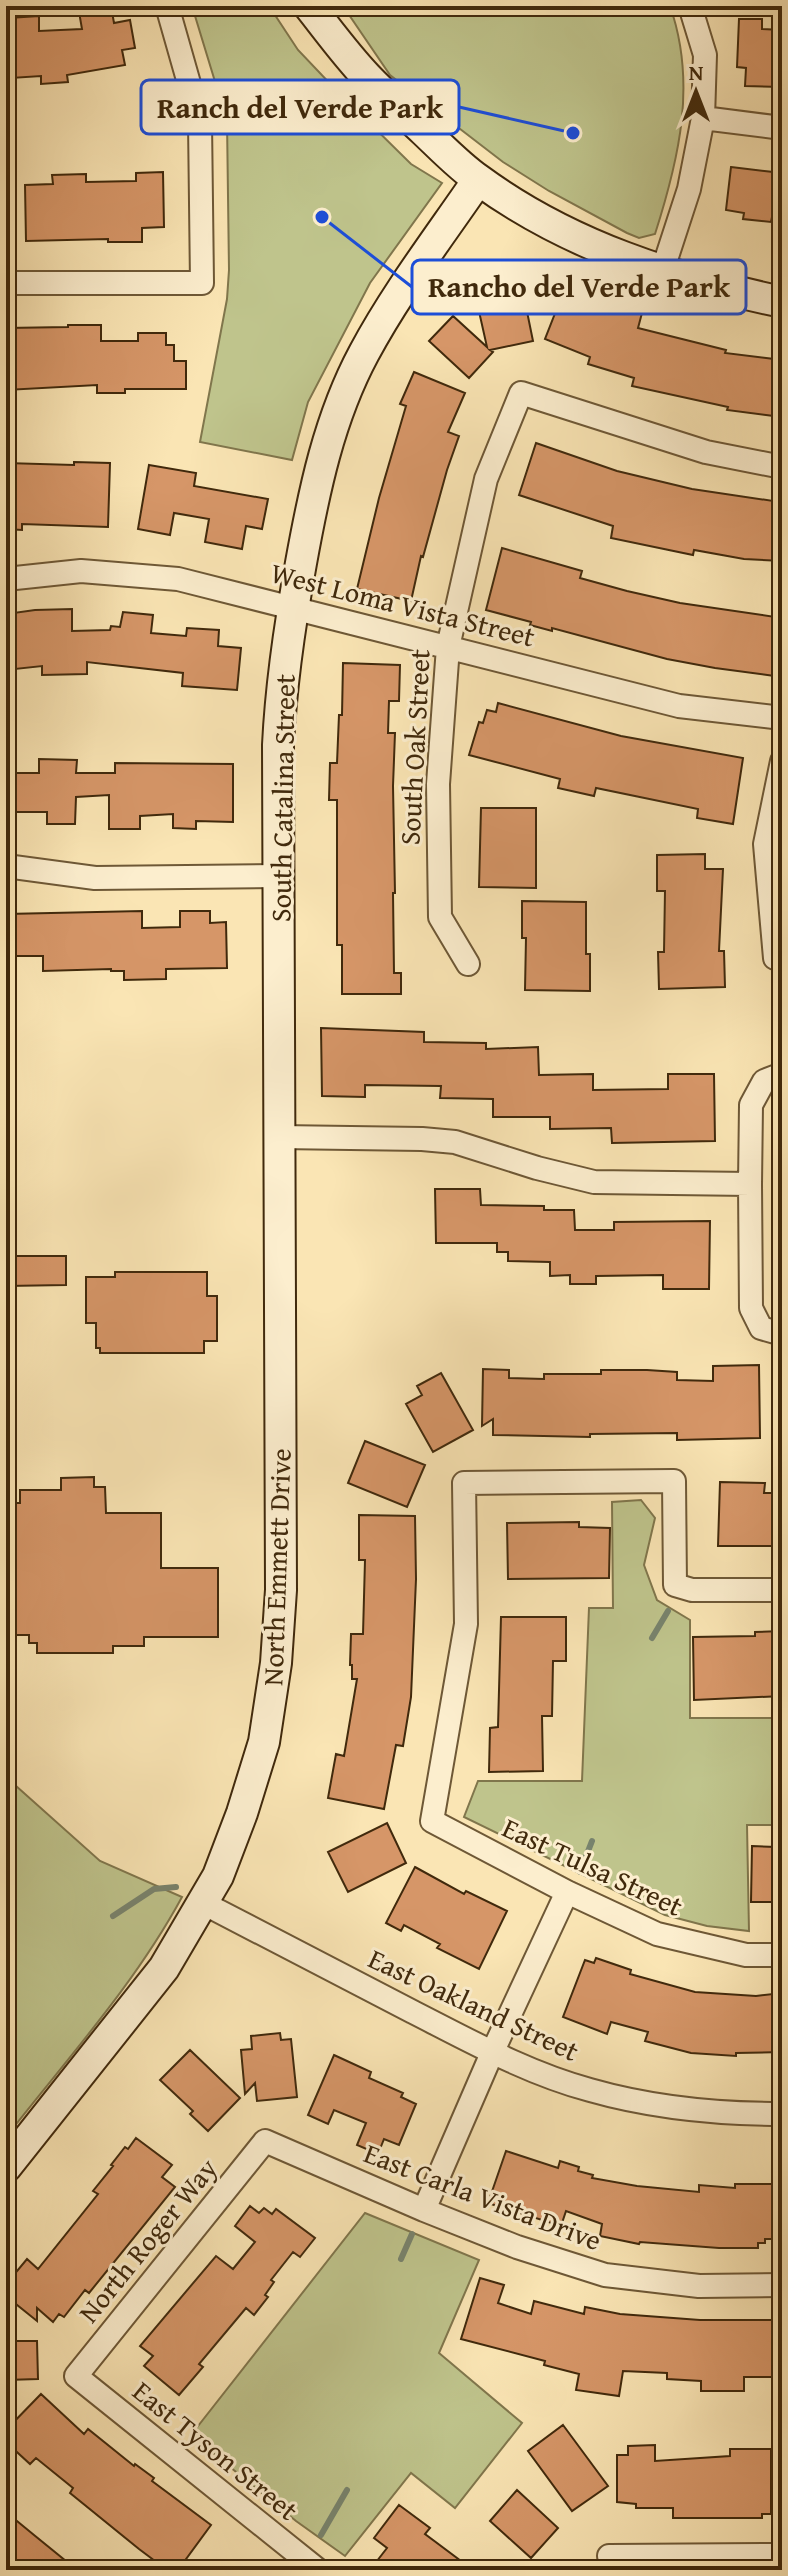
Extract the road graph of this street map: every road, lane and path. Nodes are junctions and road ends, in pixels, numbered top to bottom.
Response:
1 (167, 6) edge
2 (309, 6) edge
3 (690, 6) edge
4 (703, 118) junction
5 (782, 128) edge
6 (478, 180) junction
7 (662, 272) junction
8 (6, 283) edge
9 (782, 302) edge
10 (782, 467) edge
11 (6, 579) edge
12 (293, 607) junction
13 (448, 647) junction
14 (782, 718) edge
15 (782, 761) edge
16 (6, 866) edge
17 (279, 876) junction
18 (775, 958) dead end
19 (468, 964) dead end
20 (278, 985) joint
21 (773, 1077) edge
22 (279, 1137) junction
23 (750, 1184) junction
24 (771, 1331) edge
25 (782, 1590) edge
26 (567, 1892) junction
27 (203, 1903) junction
28 (782, 1955) edge
29 (492, 2053) junction
30 (782, 2114) edge
31 (265, 2141) joint
32 (6, 2167) edge
33 (424, 2210) junction
34 (782, 2285) edge
35 (76, 2376) joint
36 (782, 2555) edge
37 (609, 2556) dead end
38 (318, 2570) edge

1 - 8 street
2 - 6 street
3 - 4 street
4 - 5 street
4 - 7 street
6 - 7 street
6 - 12 street, South Catalina Street
7 - 9 street
10 - 13 street, South Oak Street
11 - 12 street, West Loma Vista Street
12 - 13 street, West Loma Vista Street
12 - 17 street, South Catalina Street
13 - 14 street, West Loma Vista Street
13 - 19 street, South Oak Street
15 - 18 street
16 - 17 street
17 - 20 street, South Catalina Street
20 - 22 street, North Emmett Drive
21 - 23 street
22 - 23 street
22 - 27 street, North Emmett Drive
23 - 24 street
25 - 26 street, East Tulsa Street
26 - 28 street, East Tulsa Street
26 - 29 street
27 - 29 street, East Oakland Street
27 - 32 street, North Emmett Drive
29 - 30 street, East Oakland Street
29 - 33 street
31 - 33 street, East Carla Vista Drive
31 - 35 street, North Roger Way
33 - 34 street, East Carla Vista Drive
35 - 38 street, East Tyson Street
36 - 37 street

